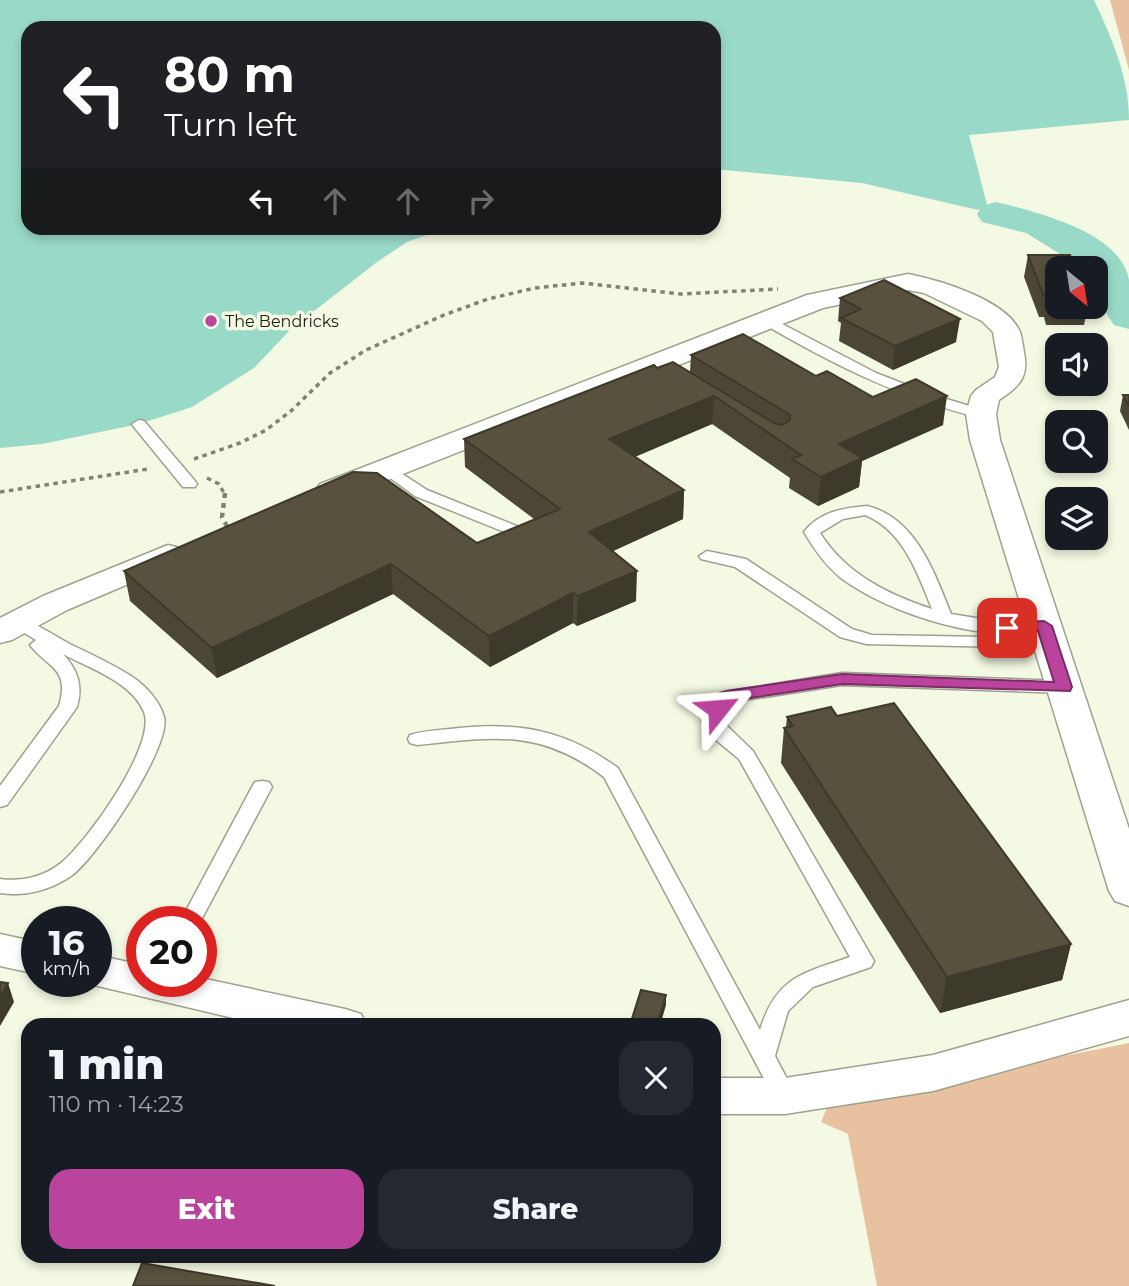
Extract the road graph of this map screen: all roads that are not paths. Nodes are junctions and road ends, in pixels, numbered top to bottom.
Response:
1 (767, 320) junction
2 (981, 414) junction
3 (139, 424) dead end
4 (387, 469) junction
5 (181, 475) road end
6 (300, 503) edge
7 (229, 531) edge
8 (528, 543) edge
9 (708, 556) dead end
10 (944, 618) junction
11 (7, 628) edge
12 (1047, 634) junction
13 (1064, 687) junction
14 (416, 739) dead end
15 (262, 787) dead end
16 (0, 800) edge
17 (0, 886) edge
18 (1129, 891) edge
19 (199, 906) edge
20 (0, 950) edge
21 (21, 955) edge
22 (217, 997) edge
23 (1129, 1017) edge
24 (310, 1018) edge
25 (764, 1056) junction
26 (785, 1096) junction
27 (721, 1097) edge

1 - 2 lane
1 - 2 street
1 - 4 street
2 - 12 street
3 - 5 lane
4 - 6 street
4 - 8 lane
7 - 11 street
9 - 12 lane
10 - 10 lane
10 - 12 lane
11 - 16 lane
11 - 17 lane
12 - 13 street
13 - 18 street
13 - 25 lane
14 - 25 lane
15 - 19 lane
20 - 21 street
22 - 24 street
23 - 26 street
25 - 26 lane
26 - 27 street

